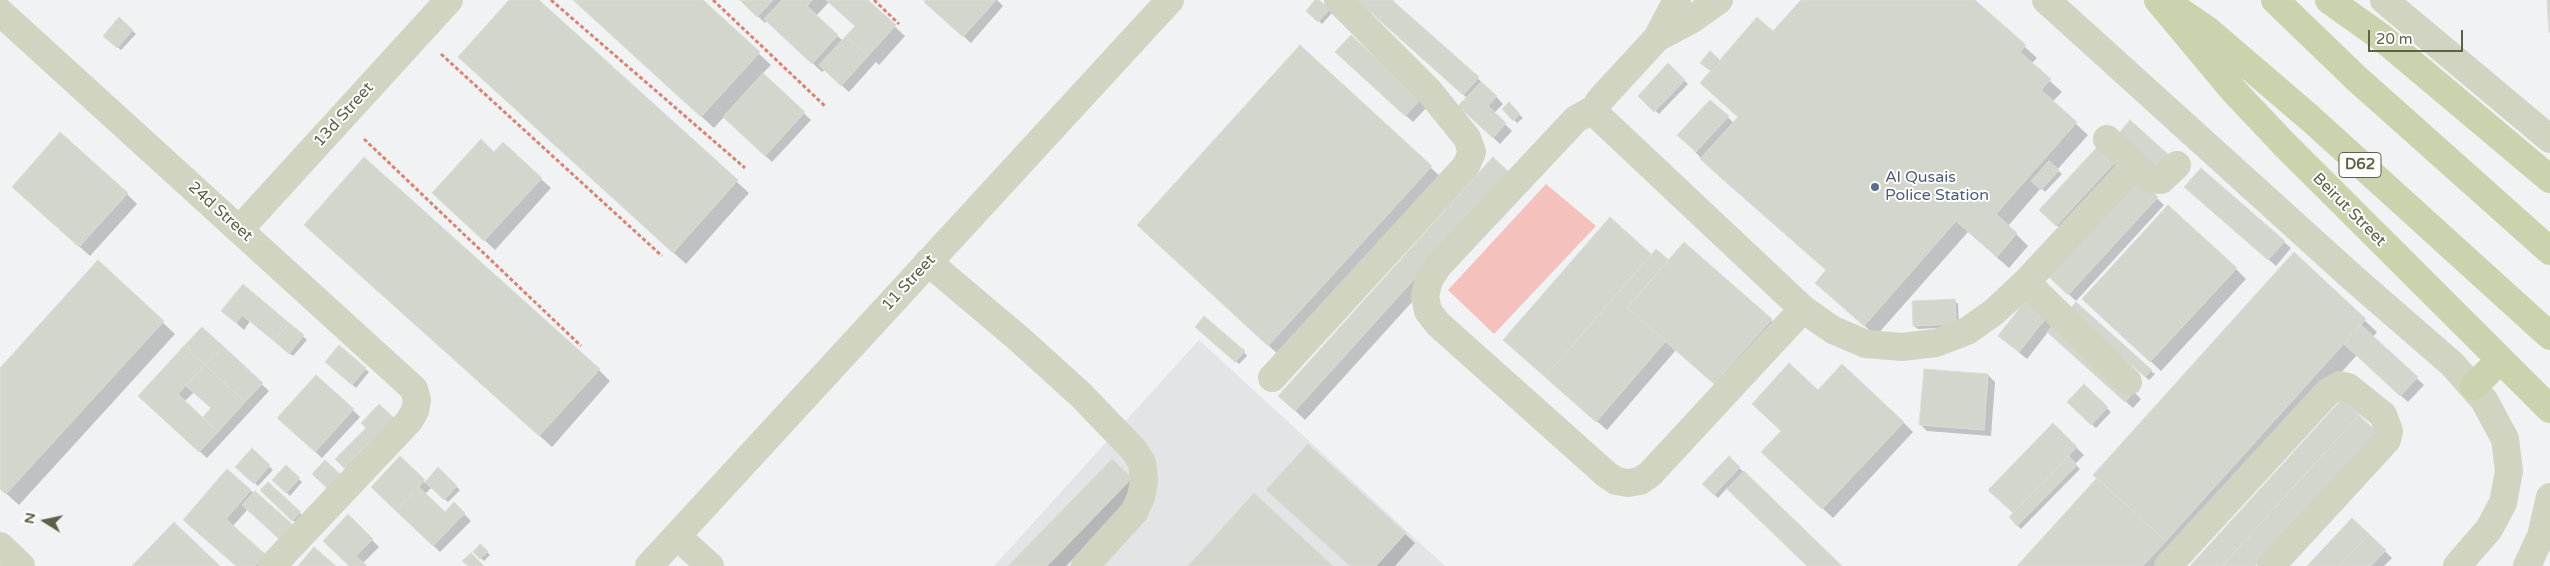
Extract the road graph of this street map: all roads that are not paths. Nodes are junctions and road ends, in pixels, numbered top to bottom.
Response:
1 (449, 0) edge
2 (1170, 0) edge
3 (1338, 0) edge
4 (1678, 0) edge
5 (1720, 0) edge
6 (2046, 0) edge
7 (2158, 0) edge
8 (2165, 0) edge
9 (2275, 0) edge
10 (2329, 0) edge
11 (2384, 0) edge
12 (0, 12) edge
13 (1657, 38) junction
14 (1596, 108) junction
15 (2107, 139) dead end
16 (2550, 139) edge
17 (2135, 165) junction
18 (2177, 165) dead end
19 (2550, 179) edge
20 (239, 230) junction
21 (2550, 251) edge
22 (928, 262) junction
23 (2026, 282) junction
24 (1803, 309) junction
25 (2550, 336) edge
26 (2500, 360) junction
27 (1272, 378) dead end
28 (2128, 382) dead end
29 (2474, 386) junction
30 (2550, 409) edge
31 (2550, 497) edge
32 (677, 536) junction
33 (0, 546) edge
34 (21, 566) edge
35 (272, 566) edge
36 (649, 566) edge
37 (710, 566) edge
38 (1084, 566) edge
39 (2168, 566) edge
40 (2271, 566) edge
41 (2457, 566) edge
42 (2527, 566) edge

1 - 20 street, 13d Street
2 - 22 street, 11 Street
3 - 27 street
4 - 13 street
5 - 13 street
6 - 29 street
7 - 26 main road, Beirut Street / D62
8 - 25 main road, D62
9 - 21 main road
10 - 19 main road
11 - 16 street
12 - 20 street, 24d Street
13 - 14 street
14 - 24 street
14 - 24 street
15 - 17 street
17 - 18 street
17 - 23 street
20 - 35 street, 24d Street
22 - 32 street, 11 Street
22 - 38 street
23 - 24 street
23 - 28 street
26 - 29 main road
26 - 30 main road, Beirut Street / D62
29 - 41 street
31 - 42 street
32 - 36 street, 11 Street
32 - 37 street
33 - 34 street
39 - 40 street

